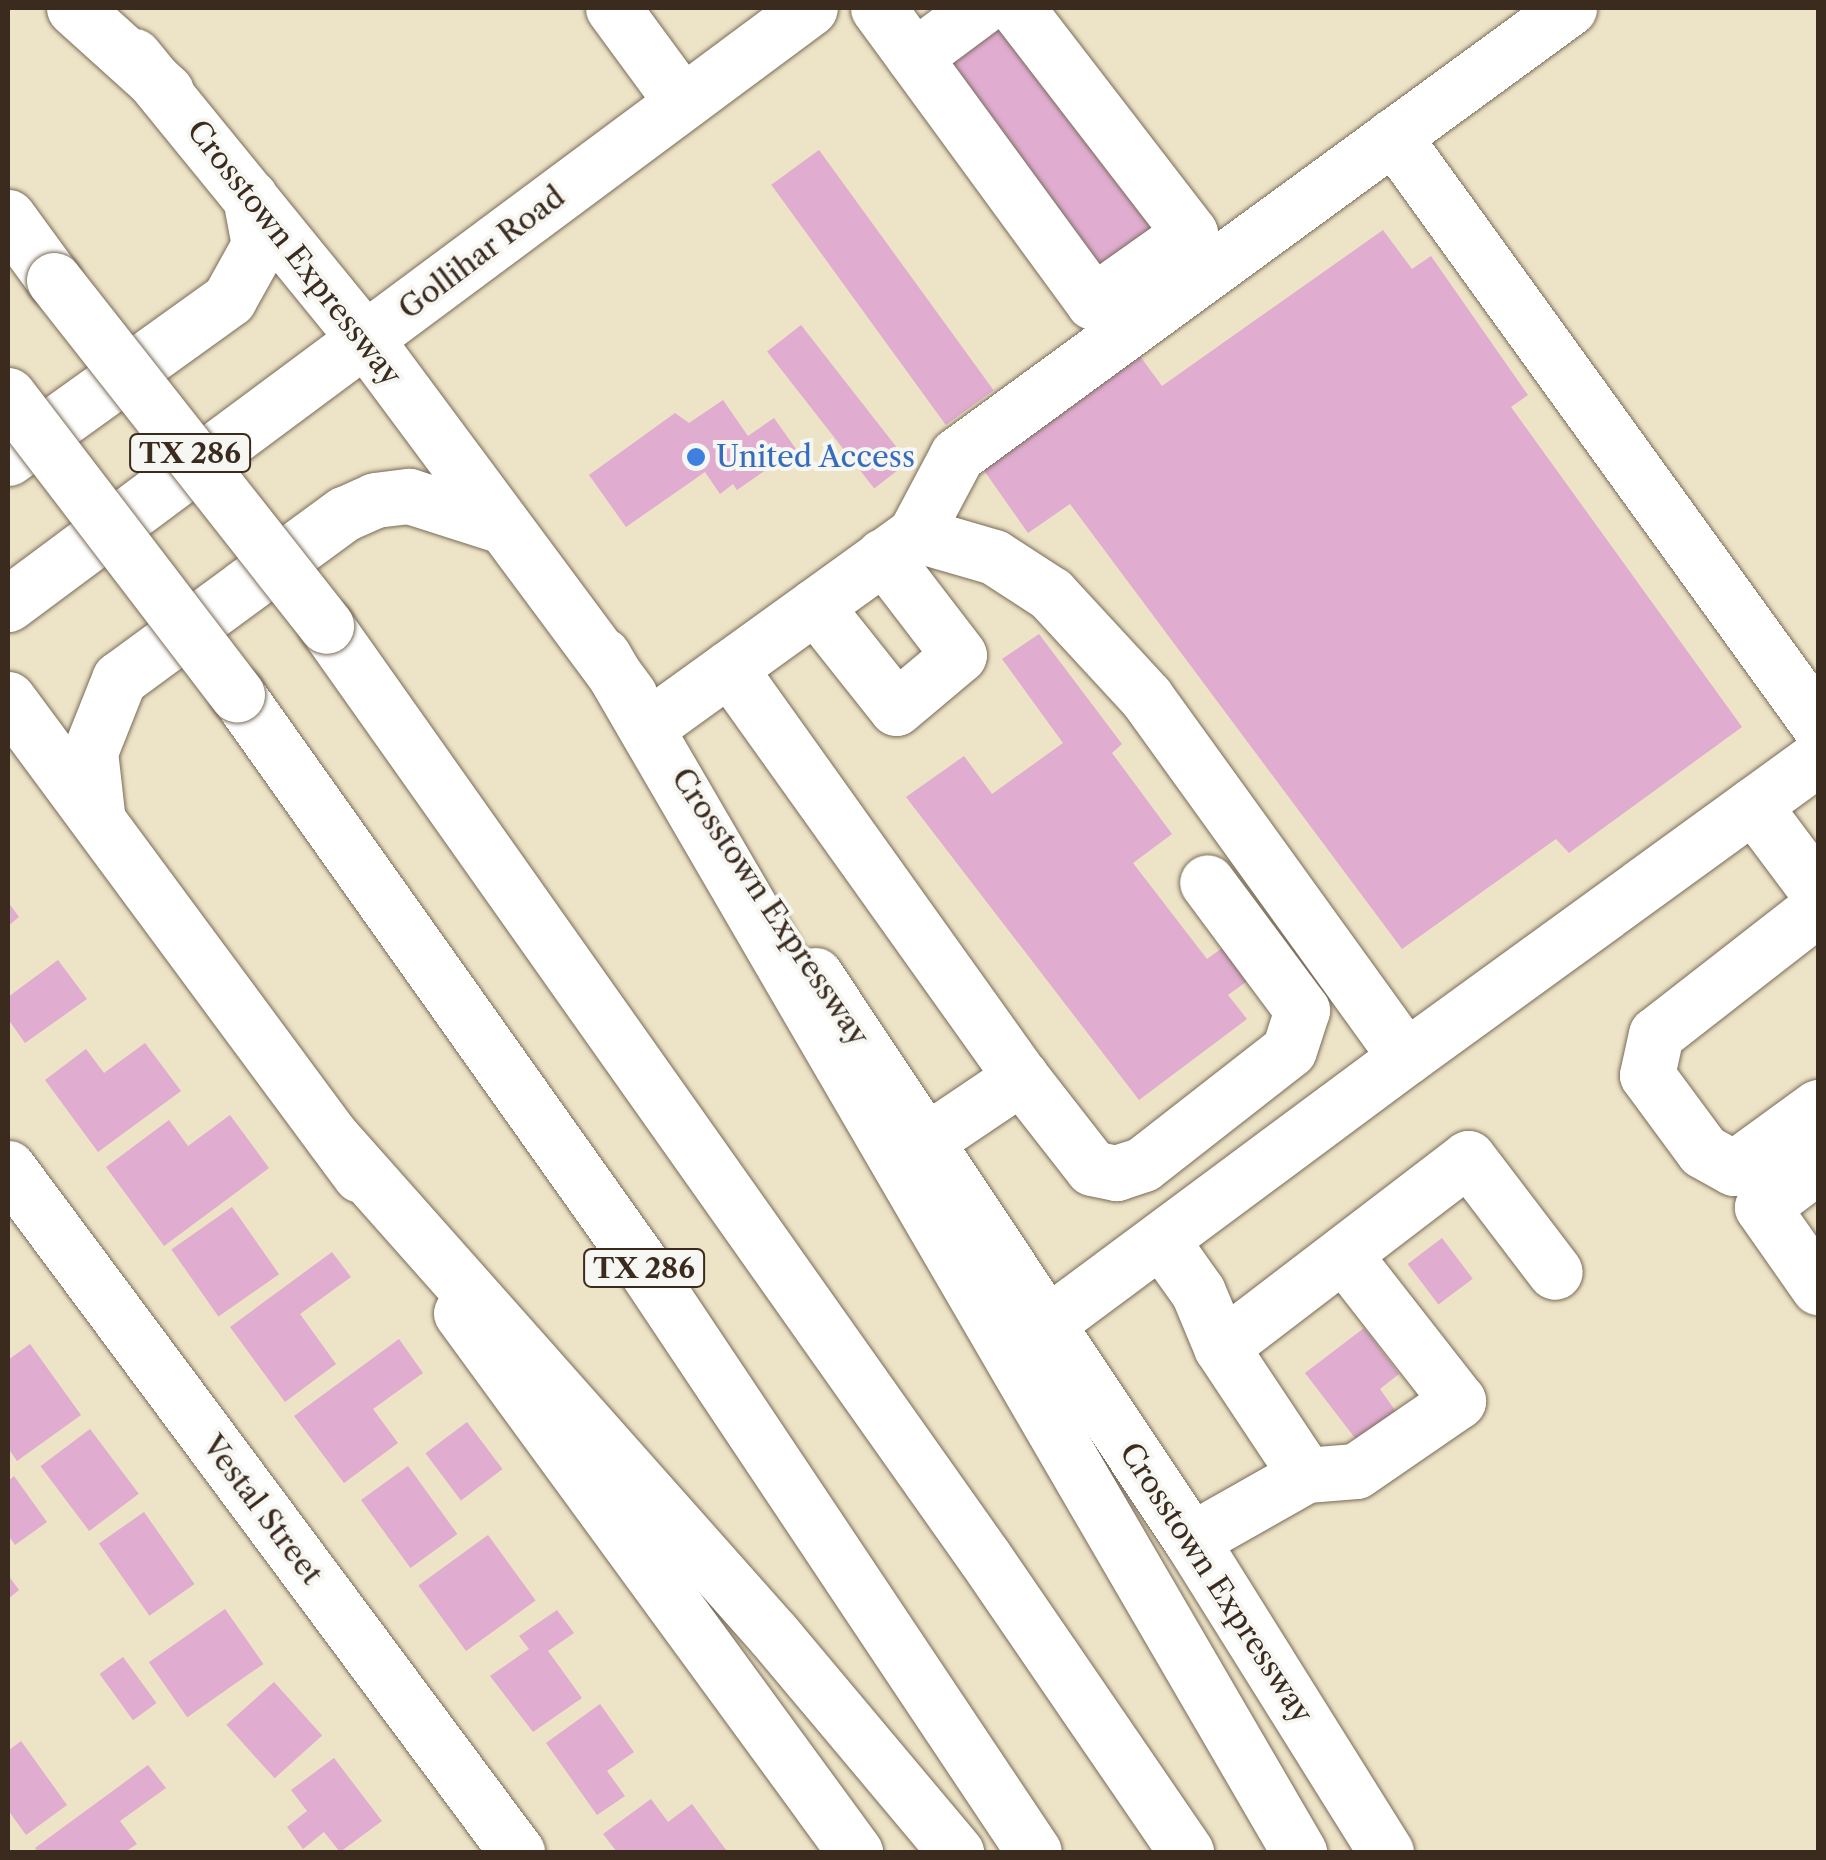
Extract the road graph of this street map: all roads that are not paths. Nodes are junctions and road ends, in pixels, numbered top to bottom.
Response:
1 (74, 8) edge
2 (91, 8) edge
3 (614, 8) edge
4 (810, 8) edge
5 (878, 8) edge
6 (980, 8) edge
7 (1016, 8) edge
8 (1569, 8) edge
9 (914, 57) junction
10 (166, 91) junction
11 (682, 102) junction
12 (1393, 136) junction
13 (250, 197) junction
14 (8, 217) edge
15 (366, 340) junction
16 (8, 395) edge
17 (8, 458) edge
18 (500, 525) junction
19 (899, 545) junction
20 (8, 604) edge
21 (815, 606) junction
22 (603, 655) junction
23 (729, 668) junction
24 (8, 699) edge
25 (1818, 724) edge
26 (650, 725) junction
27 (1818, 758) edge
28 (1753, 806) junction
29 (97, 813) junction
30 (1207, 882) dead end
31 (1812, 921) edge
32 (1406, 1057) junction
33 (1021, 1076) junction
34 (1818, 1107) edge
35 (332, 1136) junction
36 (926, 1141) junction
37 (1157, 1152) junction
38 (1818, 1165) edge
39 (8, 1168) edge
40 (1748, 1188) junction
41 (1181, 1225) junction
42 (1344, 1255) junction
43 (1555, 1272) dead end
44 (1818, 1287) edge
45 (1047, 1324) junction
46 (1222, 1347) junction
47 (1306, 1474) junction
48 (1191, 1540) junction
49 (985, 1558) junction
50 (517, 1852) edge
51 (855, 1852) edge
52 (956, 1852) edge
53 (1034, 1852) edge
54 (1186, 1852) edge
55 (1206, 1852) edge
56 (1299, 1852) edge
57 (1386, 1852) edge

1 - 10 main road
2 - 10 main road, Crosstown Expressway
3 - 11 main road
4 - 11 main road, Gollihar Road
5 - 9 main road
6 - 9 main road
7 - 9 main road
8 - 12 main road
10 - 13 main road, Crosstown Expressway
11 - 15 main road, Gollihar Road
12 - 19 main road
12 - 25 main road
13 - 15 main road, Crosstown Expressway
13 - 17 main road
14 - 49 main road, TX 286, bridge
15 - 18 main road, Crosstown Expressway
15 - 20 main road, Gollihar Road
16 - 53 main road, TX 286, bridge
18 - 22 main road, Crosstown Expressway
18 - 29 main road
19 - 21 main road
19 - 21 main road
19 - 32 main road
21 - 23 main road
22 - 26 main road, Crosstown Expressway
22 - 56 main road
23 - 26 main road
23 - 33 main road
24 - 29 main road
26 - 36 main road, Crosstown Expressway
27 - 28 main road
28 - 31 main road
28 - 32 main road
29 - 35 main road
30 - 37 main road
31 - 40 main road
32 - 41 main road
33 - 36 main road
33 - 37 main road
34 - 40 main road
35 - 51 main road
35 - 52 main road
36 - 45 main road, Crosstown Expressway
37 - 41 main road
38 - 40 main road
39 - 50 main road, Vestal Street
40 - 44 main road
41 - 45 main road
41 - 46 main road
42 - 43 main road
42 - 46 main road
42 - 47 main road
45 - 48 main road, Crosstown Expressway
46 - 47 main road
47 - 48 main road
48 - 57 main road, Crosstown Expressway
49 - 54 main road, TX 286
49 - 55 main road

